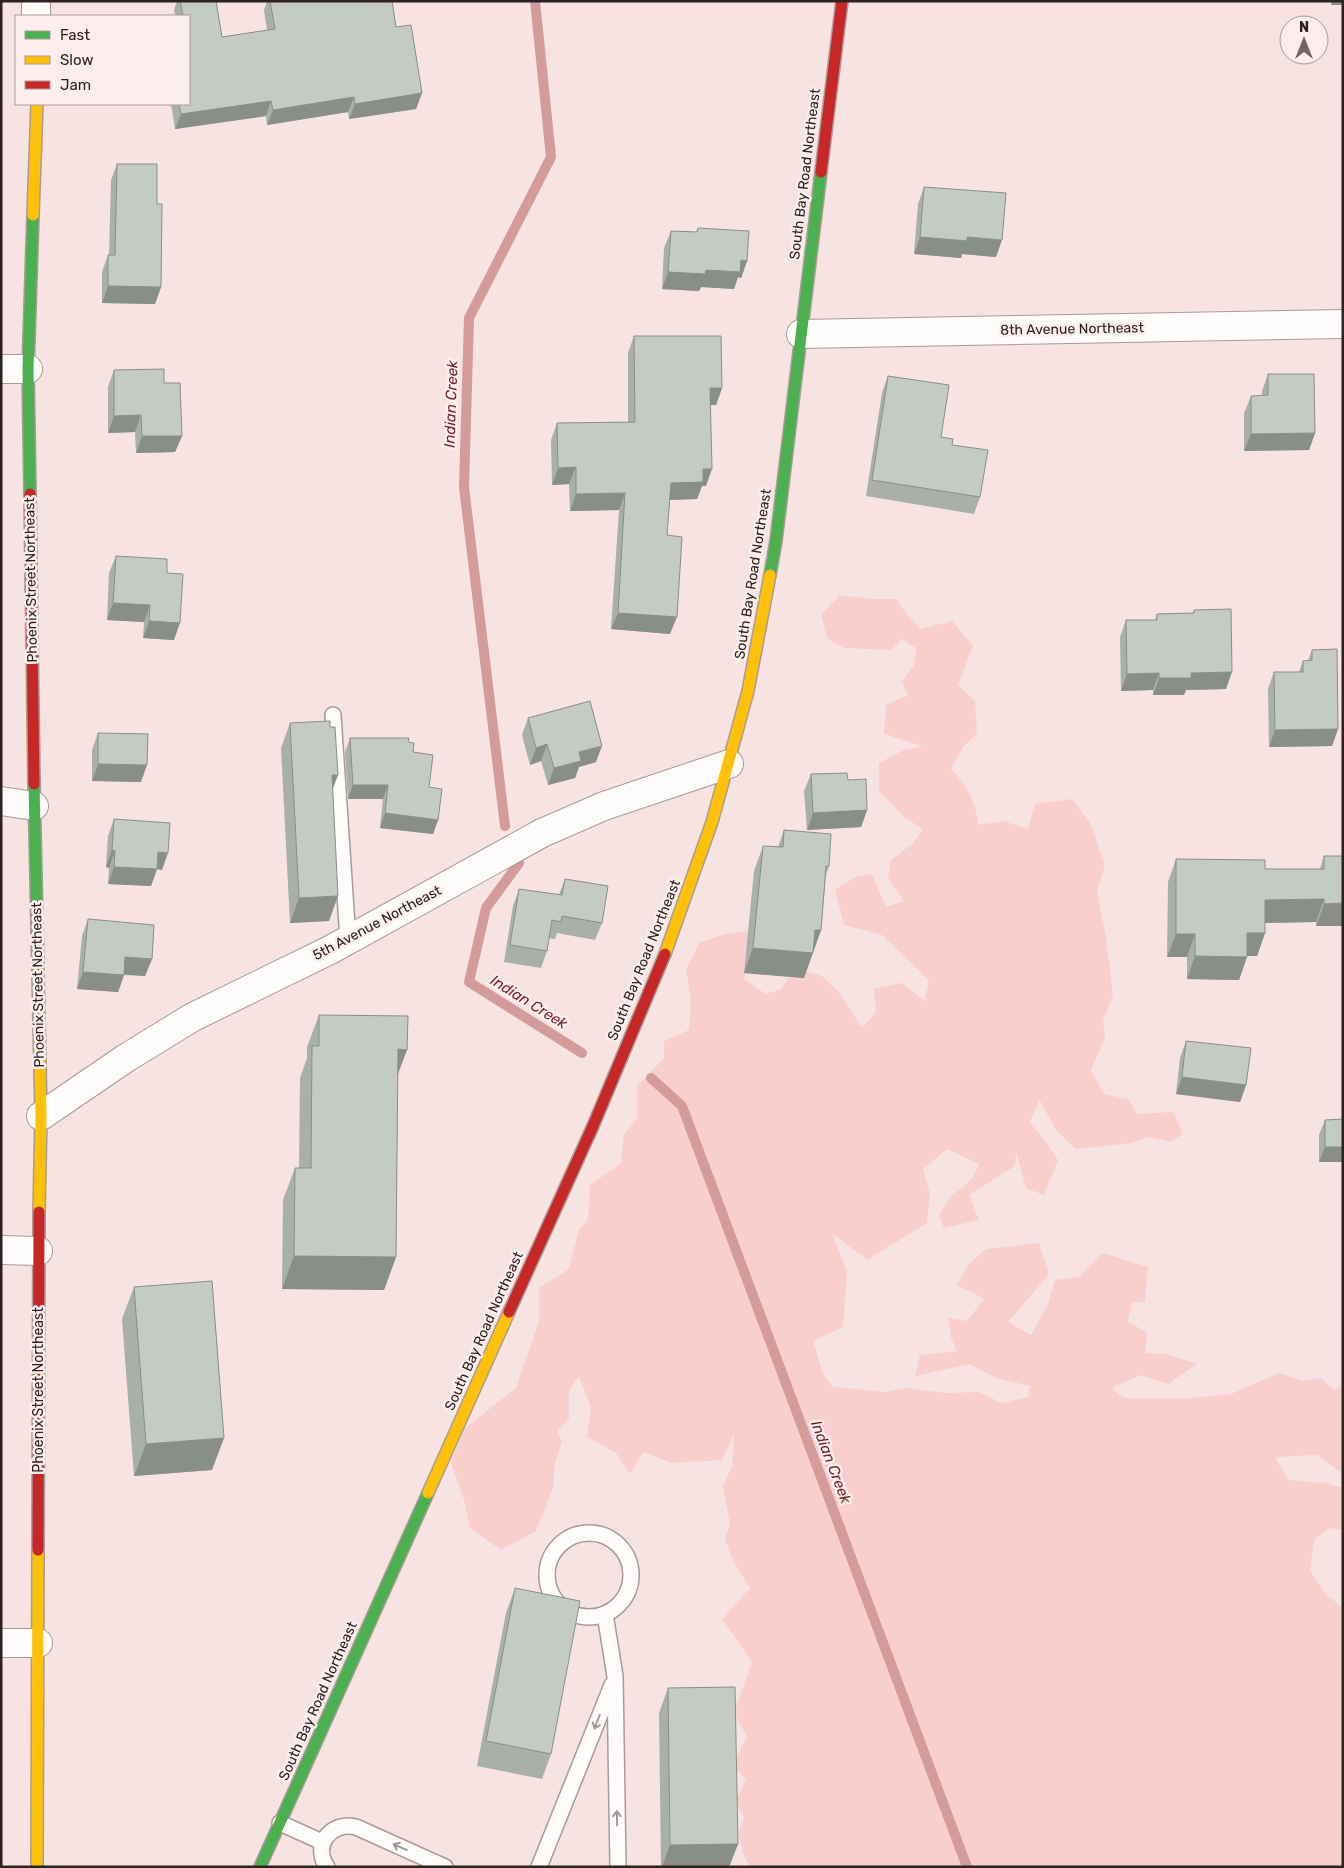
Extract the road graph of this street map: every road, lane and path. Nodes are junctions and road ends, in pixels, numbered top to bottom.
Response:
1 (36, 1) edge
2 (842, 1) edge
3 (36, 15) edge
4 (37, 105) edge
5 (1343, 324) edge
6 (801, 334) junction
7 (14, 369) edge
8 (333, 715) dead end
9 (729, 764) junction
10 (1, 801) edge
11 (34, 806) junction
12 (348, 940) junction
13 (41, 1116) junction
14 (1, 1250) edge
15 (38, 1251) junction
16 (605, 1614) junction
17 (1, 1643) edge
18 (38, 1643) junction
19 (615, 1676) junction
20 (280, 1823) junction
21 (322, 1842) junction
22 (443, 1866) edge
23 (36, 1867) edge
24 (260, 1867) edge
25 (326, 1867) edge
26 (538, 1867) edge
27 (618, 1867) edge

1 - 3 street
2 - 6 street, South Bay Road Northeast
4 - 7 street, Phoenix Street Northeast
5 - 6 street, 8th Avenue Northeast
6 - 9 street, South Bay Road Northeast
7 - 11 street, Phoenix Street Northeast
8 - 12 lane
9 - 12 street, 5th Avenue Northeast
9 - 20 street, South Bay Road Northeast
10 - 11 street
11 - 13 street, Phoenix Street Northeast
12 - 13 street, 5th Avenue Northeast
13 - 15 street, Phoenix Street Northeast
14 - 15 street
15 - 18 street, Phoenix Street Northeast
16 - 16 lane
16 - 19 lane
17 - 18 street
18 - 23 street, Phoenix Street Northeast
19 -> 26 lane
27 -> 19 lane
20 - 21 lane
20 - 24 street, South Bay Road Northeast
22 -> 21 lane
21 - 25 lane

